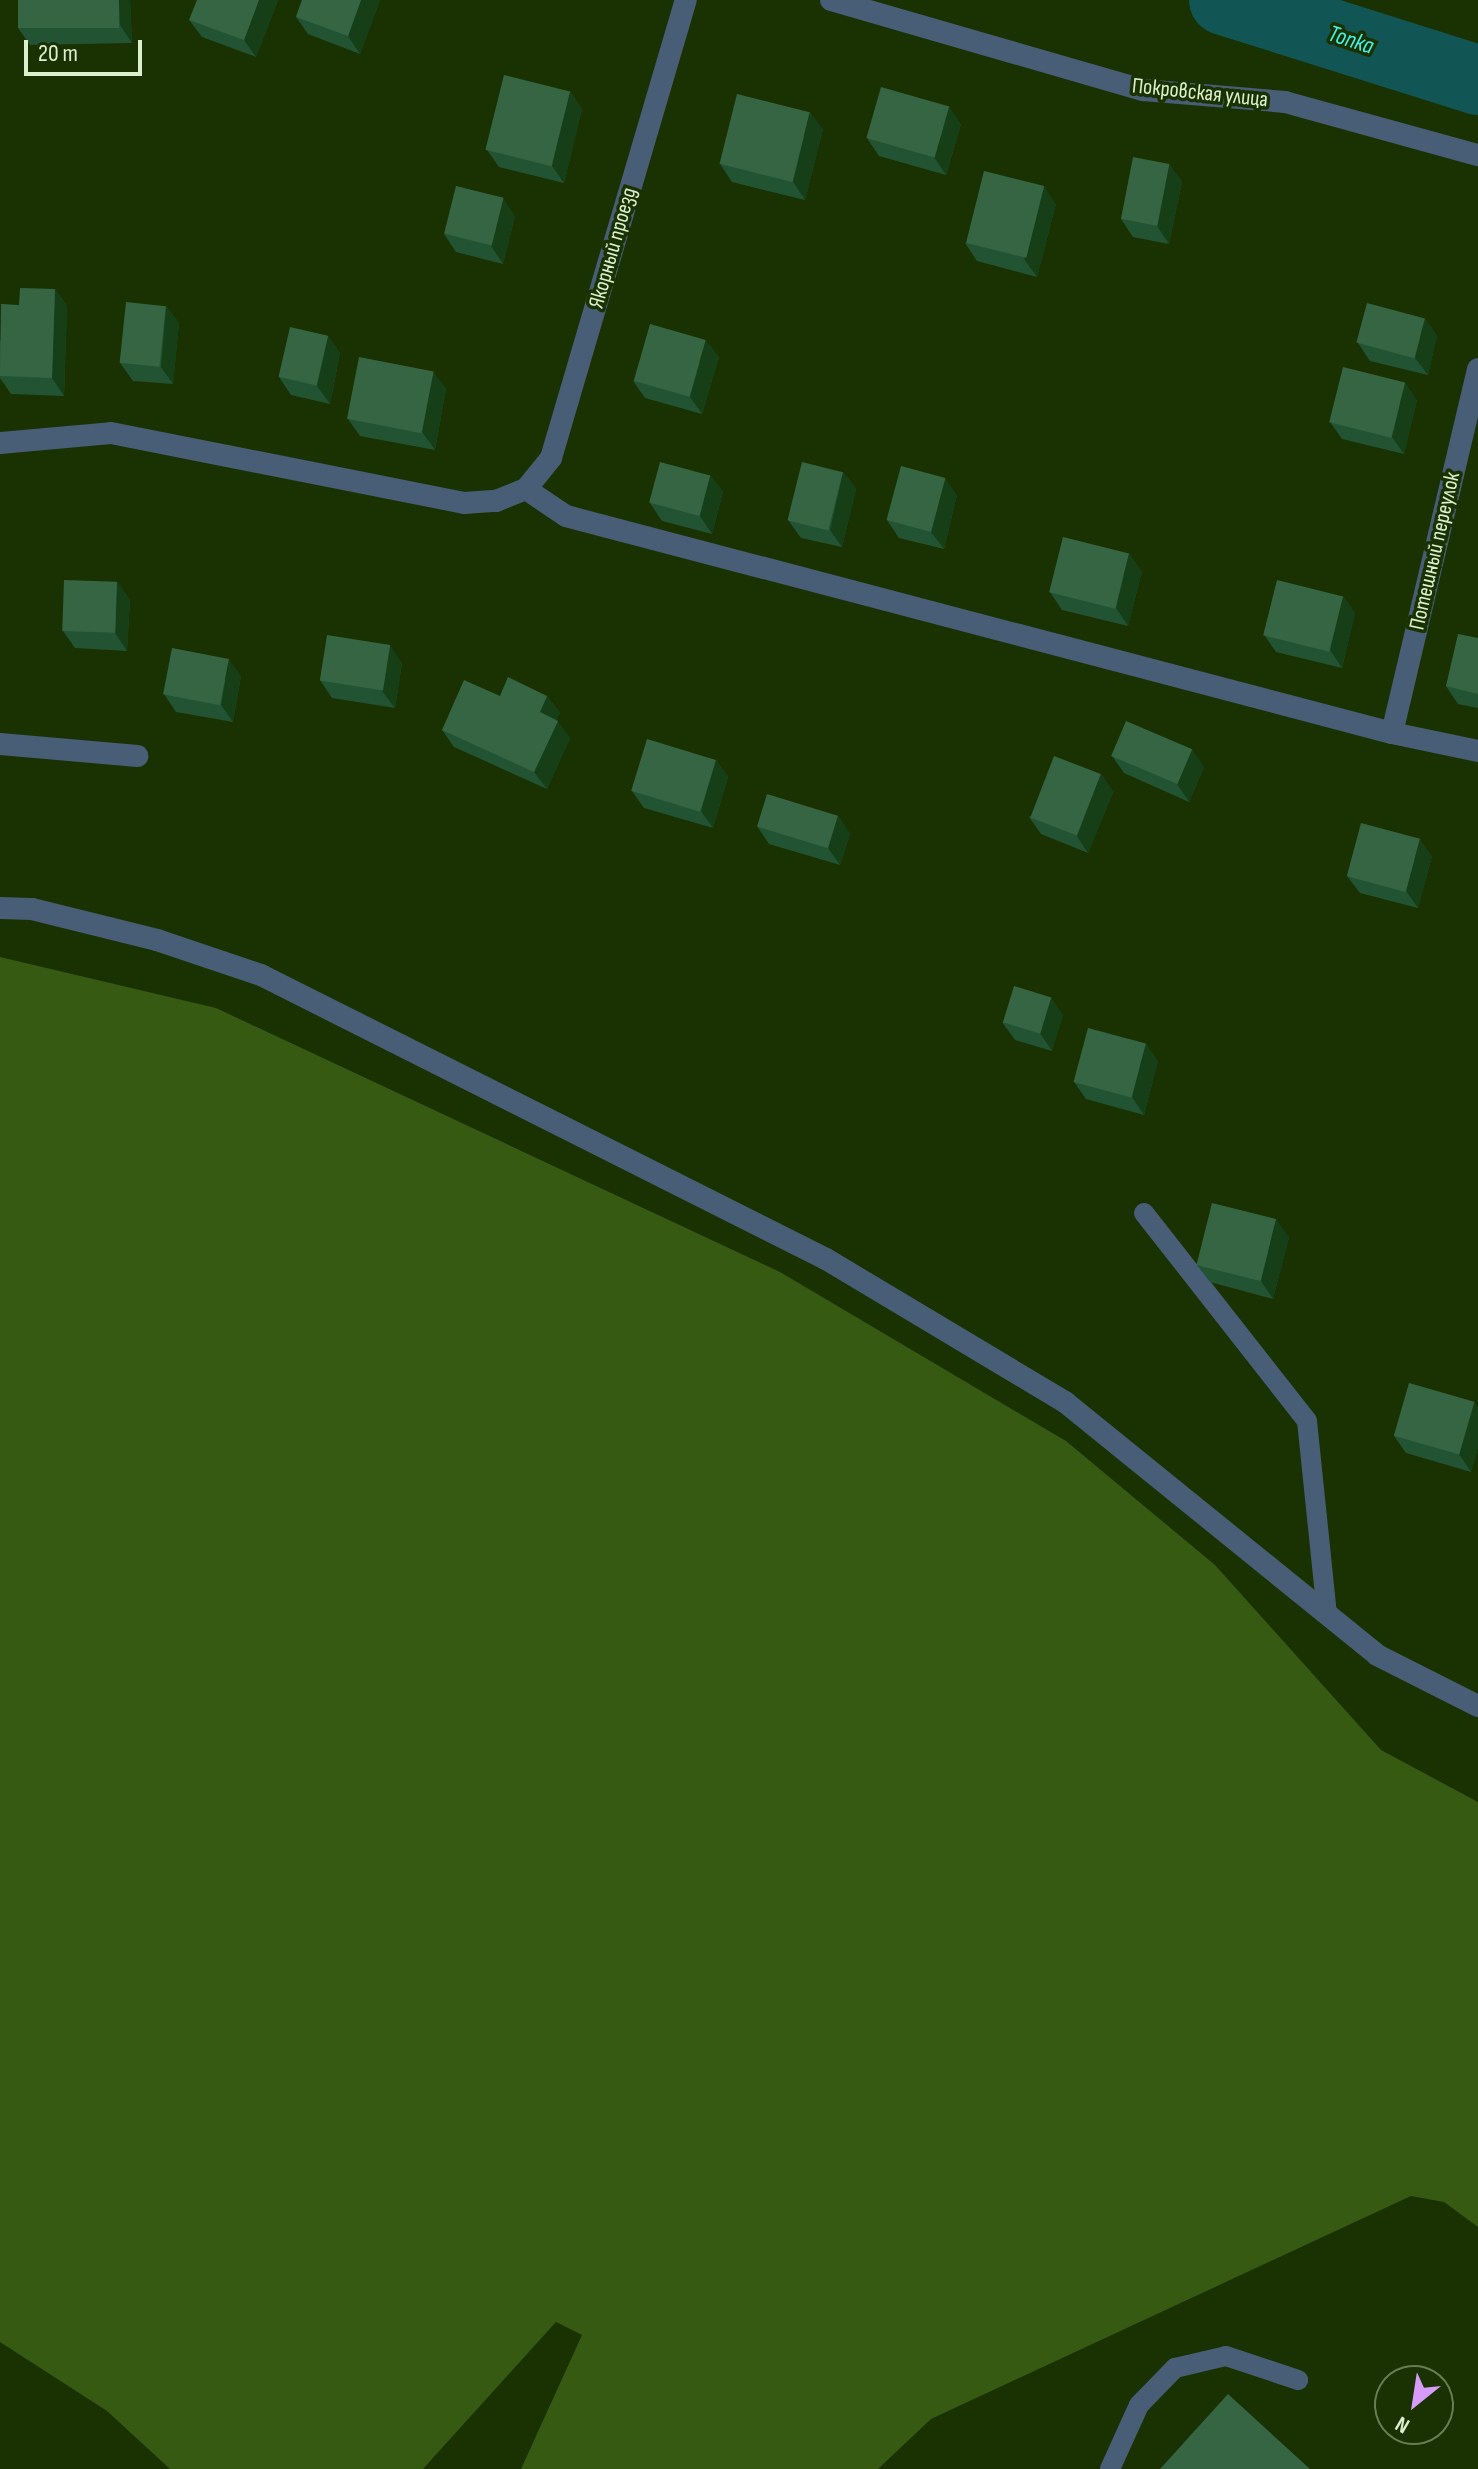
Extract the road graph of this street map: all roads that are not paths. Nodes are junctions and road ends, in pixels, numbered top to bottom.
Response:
1 (686, 0) edge
2 (831, 0) edge
3 (1478, 155) edge
4 (1478, 369) edge
5 (0, 443) edge
6 (526, 489) junction
7 (1392, 733) junction
8 (0, 744) edge
9 (1478, 751) edge
10 (137, 756) dead end
11 (0, 908) edge
12 (1144, 1213) dead end
13 (1327, 1614) junction
14 (1478, 1706) edge
15 (1298, 2380) dead end
16 (1110, 2469) edge

1 - 6 street, Якорный проезд
2 - 3 street, Покровская улица
4 - 7 street, Потешный переулок
5 - 6 street
6 - 7 street
7 - 9 street
8 - 10 street
11 - 13 street
12 - 13 lane
13 - 14 street
15 - 16 lane

